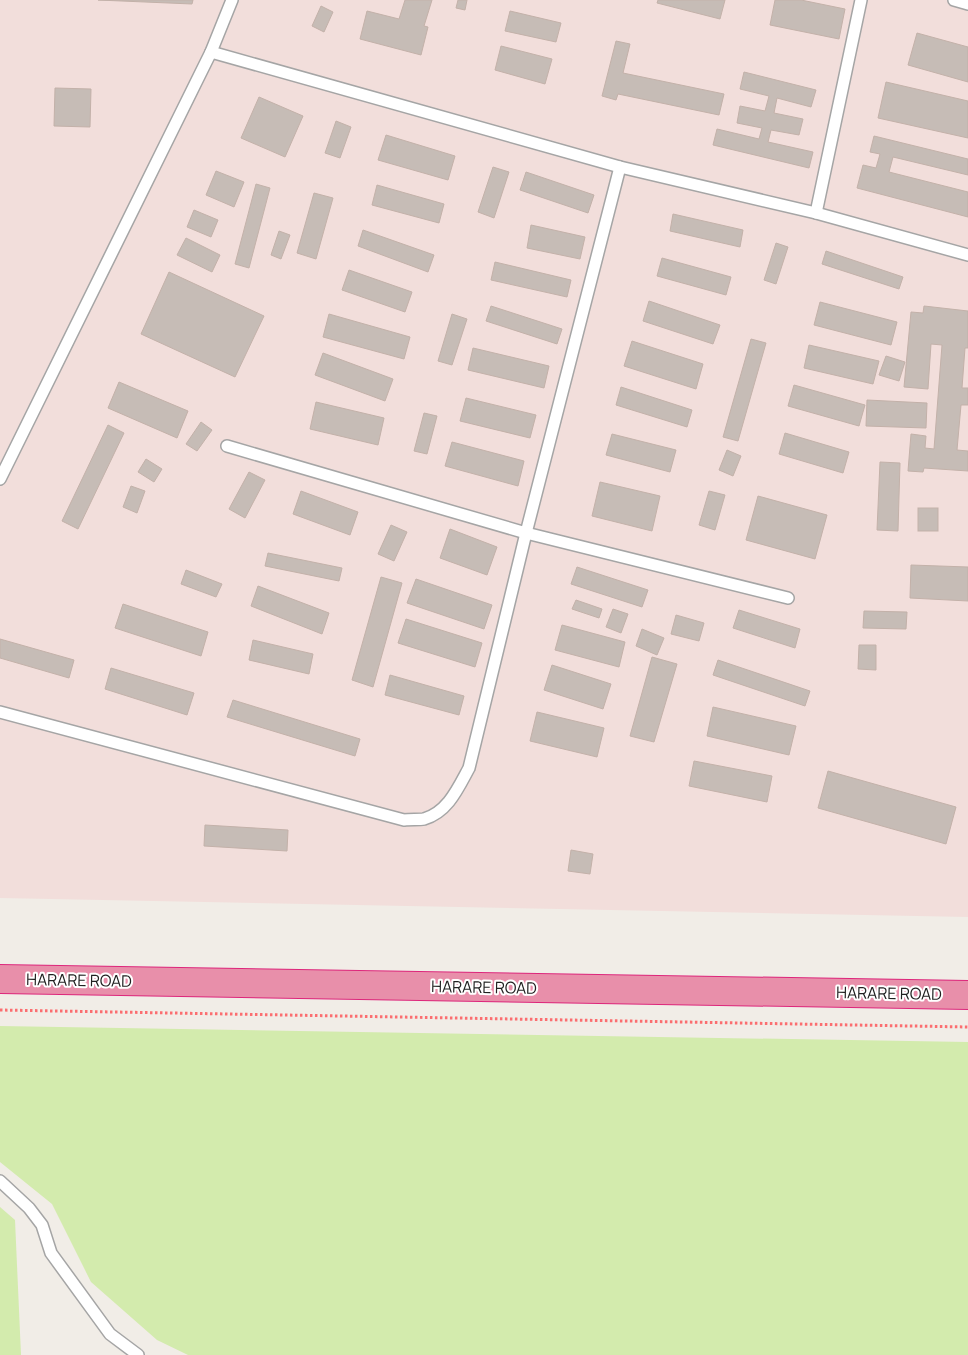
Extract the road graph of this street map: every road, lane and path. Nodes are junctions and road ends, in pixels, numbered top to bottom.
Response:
1 (232, 0) edge
2 (861, 0) edge
3 (954, 0) edge
4 (968, 4) edge
5 (211, 52) junction
6 (620, 167) junction
7 (816, 212) junction
8 (968, 255) edge
9 (227, 446) dead end
10 (0, 479) edge
11 (526, 534) junction
12 (788, 598) dead end
13 (0, 712) edge
14 (0, 979) edge
15 (968, 995) edge
16 (0, 1010) edge
17 (968, 1027) edge
18 (0, 1181) edge
19 (138, 1355) edge

1 - 5 lane
2 - 7 lane
3 - 4 lane
5 - 6 lane
5 - 10 lane
6 - 7 lane
6 - 11 lane
7 - 8 lane
9 - 11 lane
11 - 12 lane
11 - 13 lane
14 - 15 highway, HARARE ROAD
16 - 17 path
18 - 19 lane

